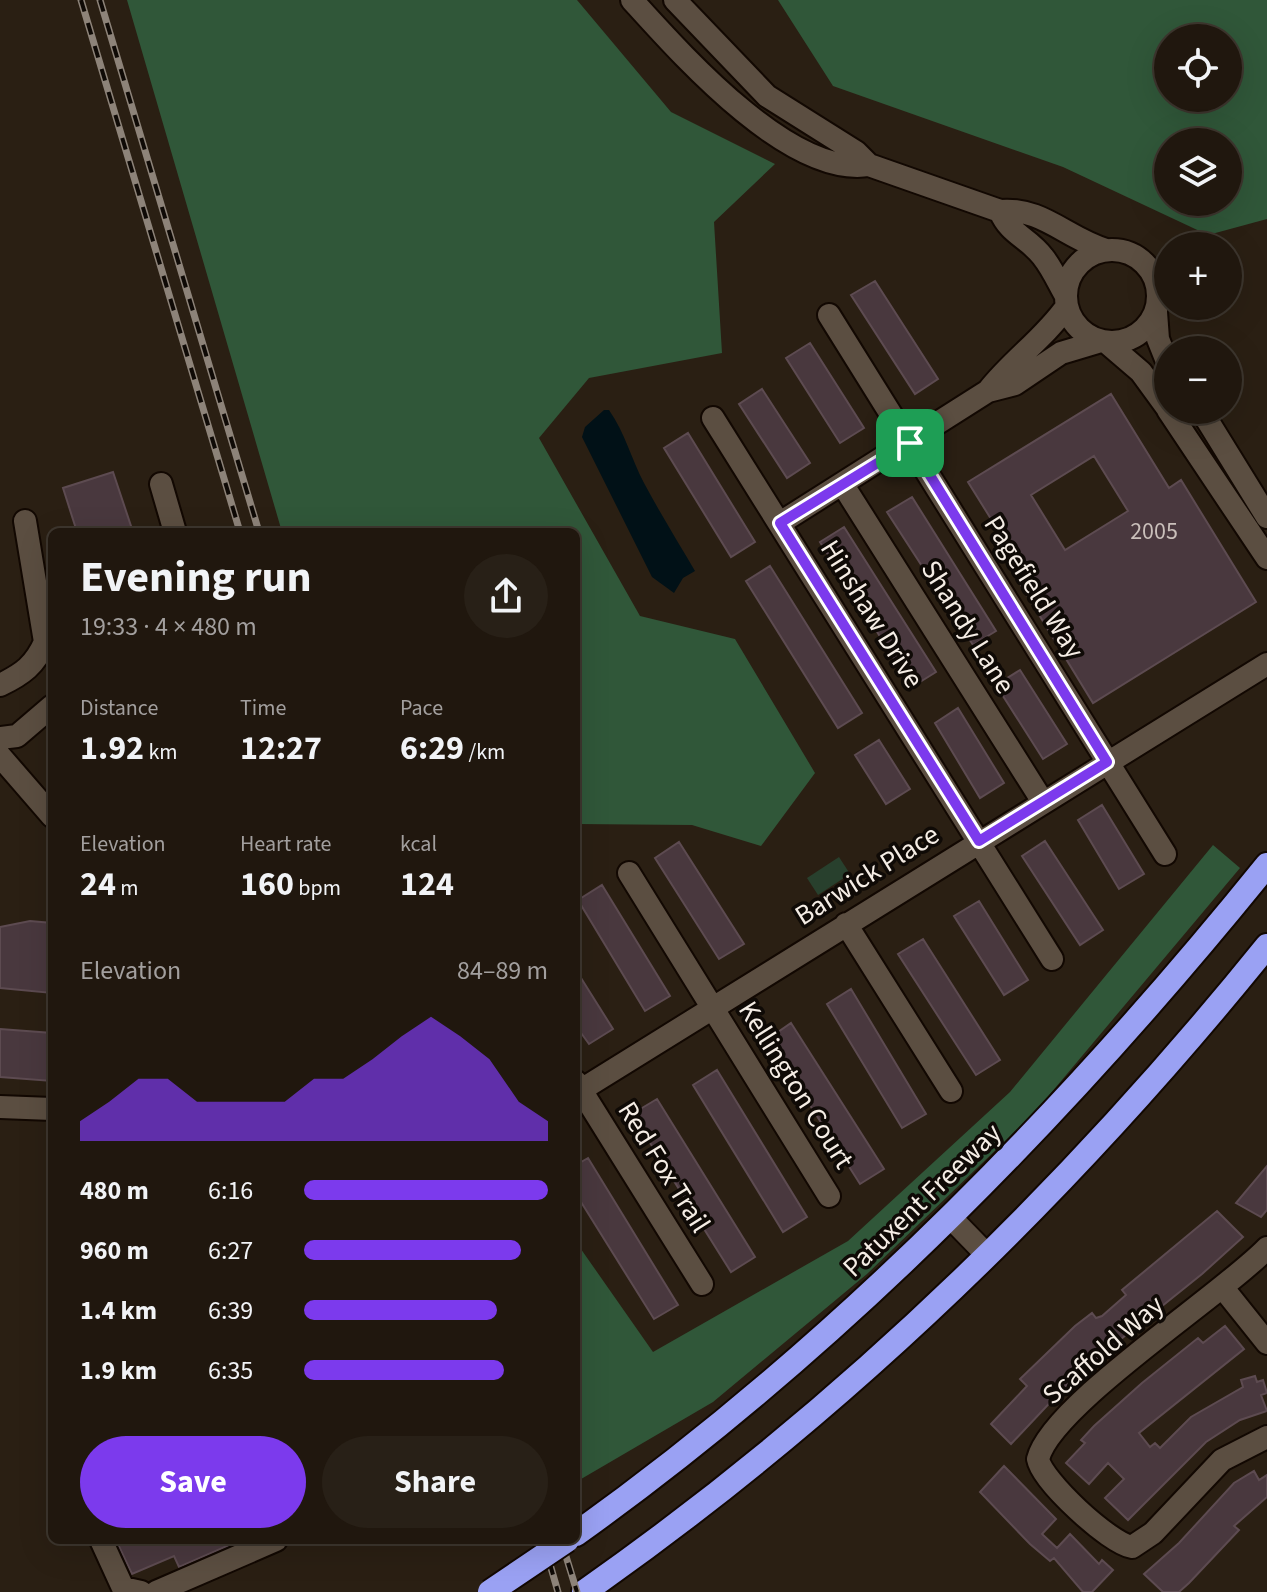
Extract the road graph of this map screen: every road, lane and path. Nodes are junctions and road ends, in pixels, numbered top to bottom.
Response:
1 (632, 0) edge
2 (675, 0) edge
3 (869, 165) junction
4 (1000, 211) junction
5 (1106, 250) junction
6 (1154, 280) edge
7 (1066, 301) junction
8 (829, 315) dead end
9 (1154, 315) edge
10 (1103, 341) junction
11 (1154, 390) edge
12 (988, 391) junction
13 (713, 418) dead end
14 (1177, 424) edge
15 (1210, 424) edge
16 (910, 443) junction
17 (161, 484) dead end
18 (843, 485) junction
19 (1267, 517) edge
20 (25, 521) dead end
21 (780, 523) junction
22 (174, 528) edge
23 (1267, 558) edge
24 (1267, 664) edge
25 (0, 685) edge
26 (48, 709) edge
27 (0, 738) edge
28 (0, 756) edge
29 (1107, 762) junction
30 (1043, 802) junction
31 (48, 811) edge
32 (979, 841) junction
33 (1165, 854) dead end
34 (1267, 865) edge
35 (629, 873) dead end
36 (846, 924) junction
37 (1267, 946) edge
38 (1052, 959) dead end
39 (712, 1006) junction
40 (580, 1085) edge
41 (580, 1089) edge
42 (951, 1091) dead end
43 (0, 1107) edge
44 (48, 1109) edge
45 (829, 1196) dead end
46 (950, 1217) junction
47 (1267, 1248) edge
48 (987, 1255) junction
49 (702, 1284) dead end
50 (1223, 1288) junction
51 (1267, 1343) edge
52 (1267, 1437) edge
53 (580, 1531) edge
54 (103, 1544) edge
55 (267, 1544) edge
56 (561, 1544) edge
57 (141, 1592) edge
58 (156, 1592) edge
59 (490, 1592) edge
60 (584, 1592) edge

1 - 3 street
2 - 3 street
3 - 4 street
4 - 5 street
4 - 7 street
5 - 6 street
5 - 7 street
7 - 10 street
7 - 12 street
8 - 16 street, Pagefield Way
9 - 10 street
10 - 11 street
10 - 12 street
12 - 16 street
13 - 21 street, Hinshaw Drive
14 - 23 street
15 - 19 street
16 - 18 street
16 - 29 street, Pagefield Way
17 - 22 street
18 - 21 street
18 - 30 street, Shandy Lane
20 - 25 street
21 - 32 street, Hinshaw Drive
24 - 29 street, Barwick Place
26 - 27 street
28 - 31 street
29 - 30 street, Barwick Place
29 - 33 street, Pagefield Way
30 - 32 street, Barwick Place
32 - 36 street, Barwick Place
32 - 38 street, Hinshaw Drive
34 - 46 highway, Patuxent Freeway
35 - 39 street, Kellington Court
36 - 39 street, Barwick Place
36 - 42 street
37 - 48 highway
39 - 40 street, Barwick Place
39 - 45 street, Kellington Court
41 - 49 street, Red Fox Trail
43 - 44 street
46 - 48 street
46 - 53 highway, Patuxent Freeway
47 - 50 street, Scaffold Way
48 - 60 highway
50 - 51 street
50 - 52 street, Scaffold Way
54 - 57 street
55 - 58 street
56 - 59 highway, bridge

